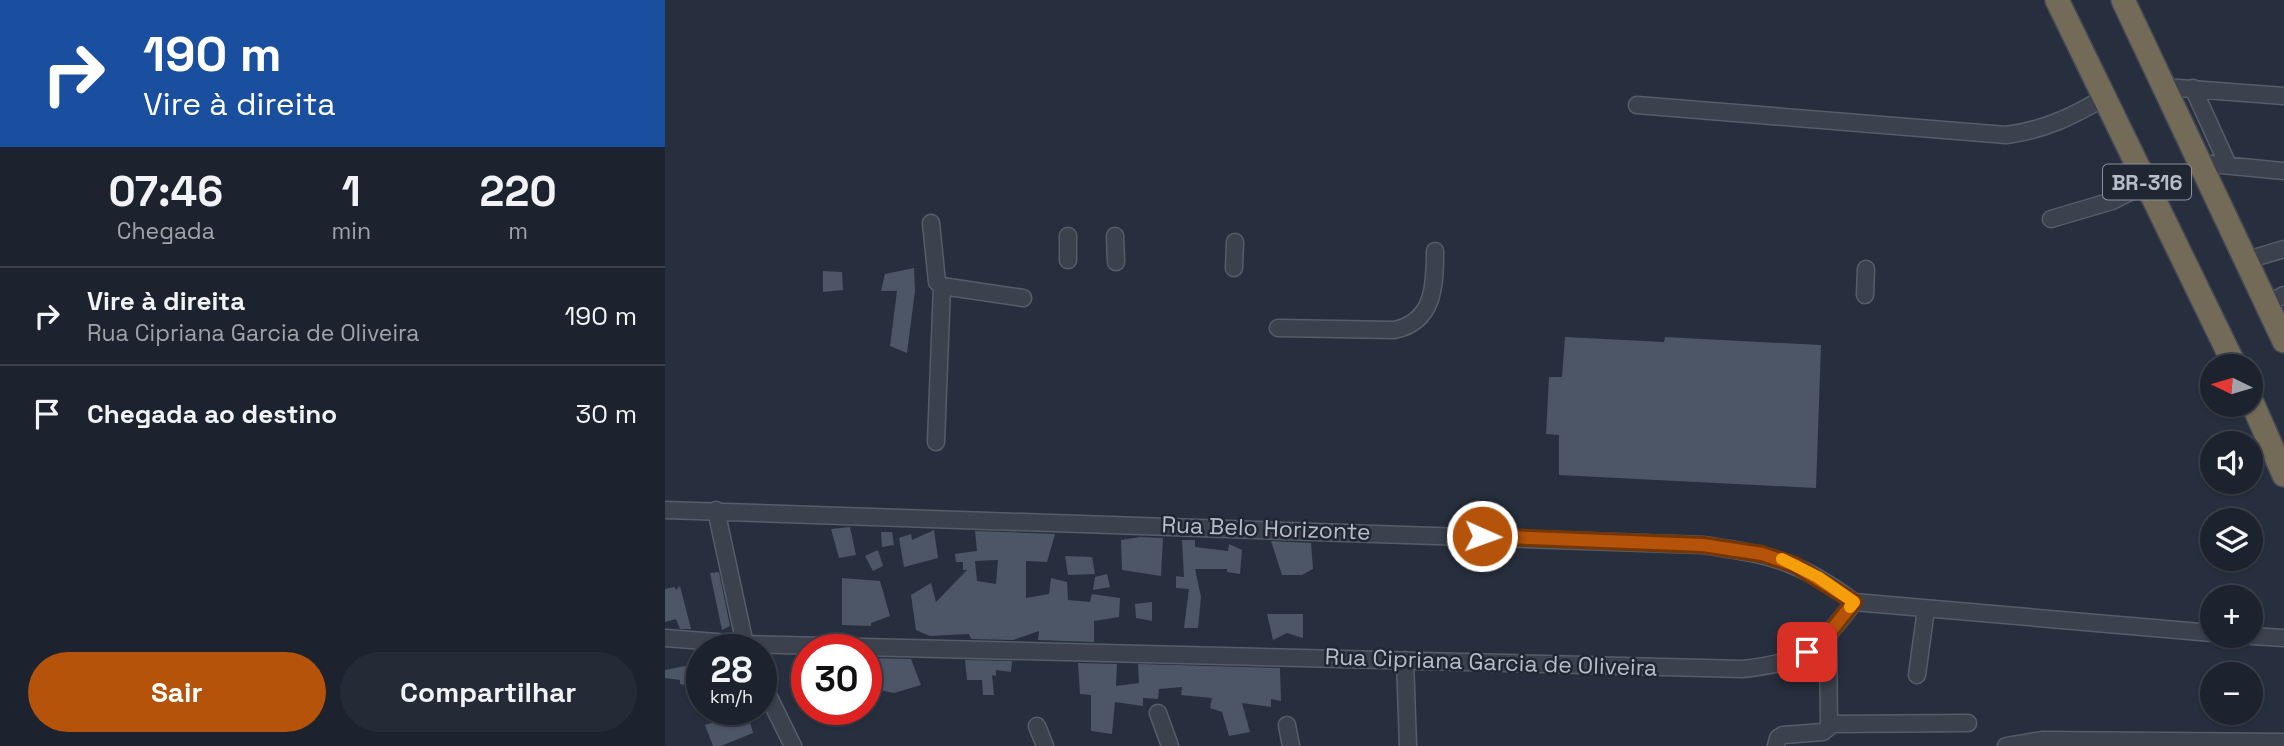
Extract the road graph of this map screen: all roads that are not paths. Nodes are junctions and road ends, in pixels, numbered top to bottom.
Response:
1 (2057, 0) edge
2 (2123, 0) edge
3 (2165, 86) junction
4 (2193, 89) junction
5 (2284, 96) edge
6 (2105, 97) junction
7 (1637, 106) dead end
8 (2201, 163) junction
9 (2228, 165) junction
10 (2284, 170) edge
11 (2148, 183) junction
12 (2051, 219) dead end
13 (931, 223) dead end
14 (1068, 236) dead end
15 (1115, 236) dead end
16 (1235, 242) dead end
17 (2284, 248) edge
18 (1435, 251) dead end
19 (1069, 260) dead end
20 (2246, 260) junction
21 (1116, 262) dead end
22 (1234, 268) dead end
23 (1865, 269) dead end
24 (942, 286) junction
25 (1865, 295) dead end
26 (1023, 298) dead end
27 (2275, 299) edge
28 (1277, 328) dead end
29 (2284, 341) edge
30 (2229, 354) edge
31 (2258, 417) edge
32 (936, 442) dead end
33 (2284, 475) edge
34 (665, 510) edge
35 (716, 510) junction
36 (1854, 602) junction
37 (1926, 609) junction
38 (2200, 632) edge
39 (742, 634) edge
40 (1828, 635) junction
41 (2263, 637) edge
42 (665, 638) edge
43 (2284, 638) edge
44 (686, 640) edge
45 (777, 648) edge
46 (1405, 660) junction
47 (1917, 675) dead end
48 (1158, 713) dead end
49 (777, 714) edge
50 (1968, 723) dead end
51 (1830, 724) junction
52 (1287, 725) dead end
53 (1037, 726) dead end
54 (2284, 742) edge
55 (793, 746) edge
56 (1045, 746) edge
57 (1170, 746) edge
58 (1291, 746) edge
59 (1408, 746) edge
60 (1776, 746) edge
61 (2006, 746) edge

1 - 6 highway, BR-316
2 - 3 highway, BR-316
3 - 4 street
3 - 8 highway, BR-316
4 - 5 street
4 - 9 street
6 - 7 street
6 - 11 highway, BR-316
8 - 9 street
8 - 20 highway, BR-316
9 - 10 street
11 - 12 street
11 - 30 highway, BR-316
13 - 24 street
14 - 19 street
15 - 21 street
16 - 22 street
17 - 20 street
18 - 28 street
20 - 27 highway, BR-316
23 - 25 street
24 - 26 street
24 - 32 street
27 - 29 highway, BR-316
31 - 33 highway
34 - 35 street, Rua Belo Horizonte
35 - 36 street, Rua Belo Horizonte
35 - 39 street
36 - 37 street
36 - 40 street, Rua Cipriana Garcia de Oliveira
37 - 38 street
37 - 47 street
40 - 46 street, Rua Cipriana Garcia de Oliveira
40 - 51 street
41 - 43 street
42 - 44 street, Rua Cipriana Garcia de Oliveira
45 - 46 street, Rua Cipriana Garcia de Oliveira
46 - 59 street
48 - 57 street
49 - 55 street
50 - 51 street
51 - 60 street
52 - 58 street
53 - 56 street
54 - 61 street

